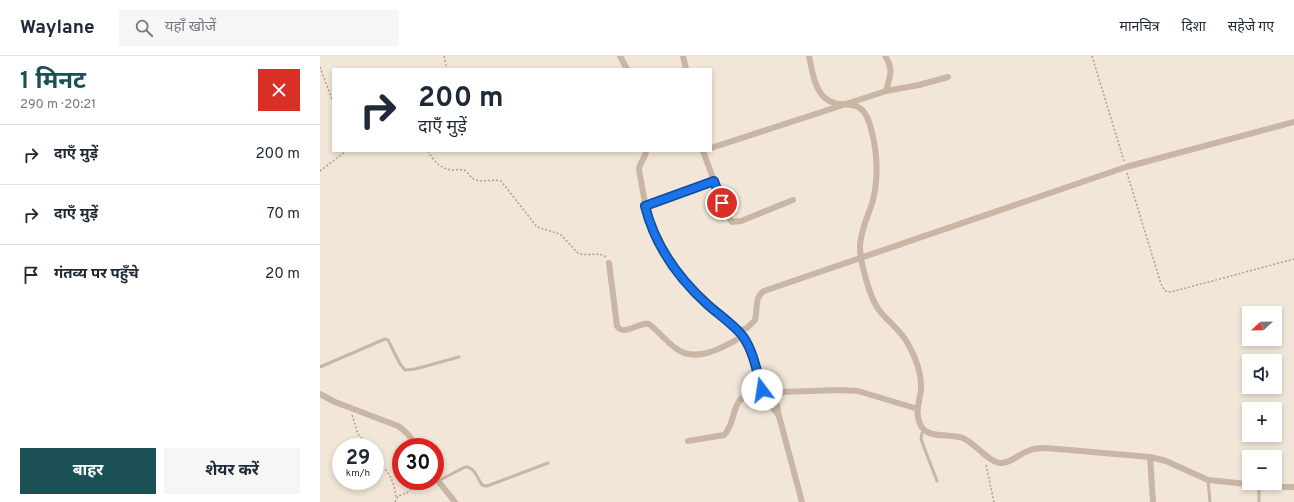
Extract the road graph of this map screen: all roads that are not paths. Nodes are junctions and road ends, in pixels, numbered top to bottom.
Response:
1 (620, 56) edge
2 (683, 56) edge
3 (809, 56) edge
4 (886, 56) edge
5 (626, 68) edge
6 (686, 68) edge
7 (948, 77) dead end
8 (886, 91) junction
9 (850, 103) junction
10 (1294, 122) edge
11 (712, 148) edge
12 (646, 152) edge
13 (703, 152) edge
14 (714, 181) junction
15 (793, 200) dead end
16 (645, 206) junction
17 (862, 257) junction
18 (609, 263) road end
19 (737, 331) junction
20 (743, 336) junction
21 (459, 357) dead end
22 (320, 367) edge
23 (762, 390) junction
24 (320, 394) edge
25 (918, 409) junction
26 (779, 416) junction
27 (923, 429) junction
28 (412, 438) edge
29 (688, 441) dead end
30 (1150, 457) junction
31 (548, 463) dead end
32 (444, 476) edge
33 (936, 480) dead end
34 (1208, 480) junction
35 (1242, 483) edge
36 (1294, 486) edge
37 (1282, 487) edge
38 (444, 488) edge
39 (1259, 490) edge
40 (455, 502) edge
41 (802, 502) edge
42 (1153, 502) edge
43 (1210, 502) edge
44 (1259, 502) edge

1 - 5 street
2 - 6 street
3 - 9 street
4 - 8 street
7 - 8 street
8 - 9 street
9 - 11 street
9 - 17 street
10 - 17 street
12 - 16 street
13 - 14 street
14 - 15 street
14 - 16 street
16 - 19 street
17 - 19 street
17 - 25 street
18 - 20 street
19 - 20 street
20 - 23 street
21 - 22 lane
23 - 26 street
23 - 29 street
24 - 28 street
25 - 26 street
25 - 27 street
26 - 41 street
27 - 30 street
27 - 33 lane
30 - 34 street
30 - 42 street
31 - 32 lane
34 - 35 street
34 - 43 lane
36 - 37 street
38 - 40 street
39 - 44 lane

